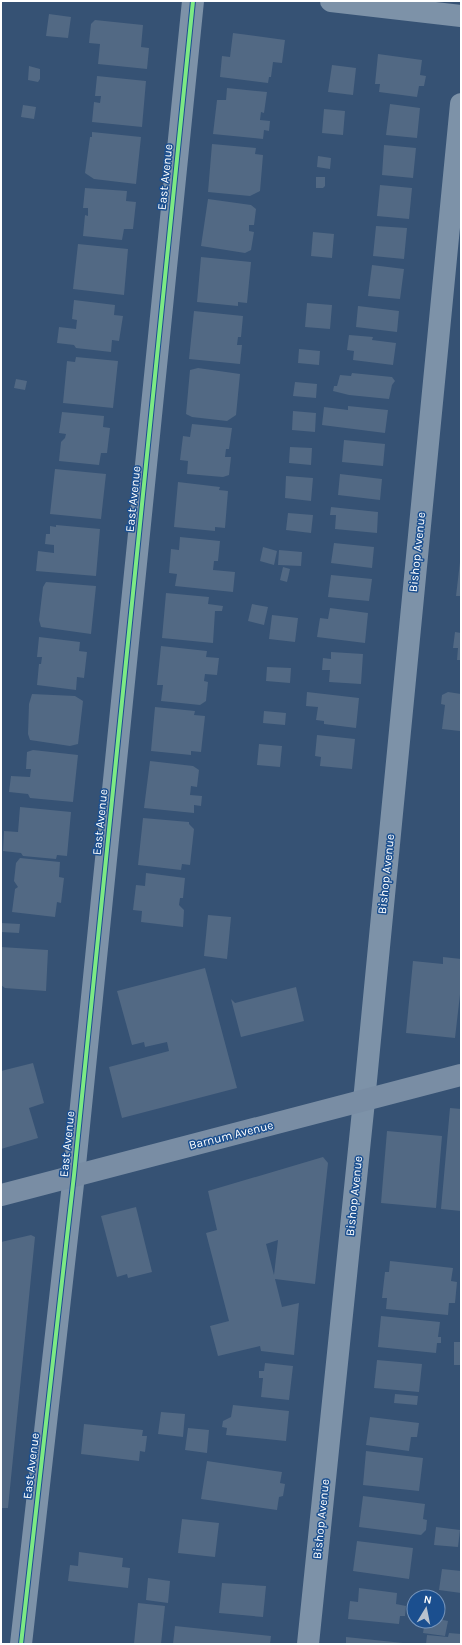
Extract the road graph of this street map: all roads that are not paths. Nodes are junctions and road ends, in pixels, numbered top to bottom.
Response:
1 (193, 1) edge
2 (331, 1) edge
3 (461, 16) edge
4 (461, 104) edge
5 (461, 1075) edge
6 (364, 1101) junction
7 (74, 1175) junction
8 (1, 1195) edge
9 (21, 1644) edge
10 (308, 1644) edge

1 - 7 street, East Avenue
2 - 3 street
4 - 6 street, Bishop Avenue
5 - 6 main road, Barnum Avenue
6 - 7 main road, Barnum Avenue
6 - 10 street, Bishop Avenue
7 - 8 main road, Barnum Avenue
7 - 9 street, East Avenue

